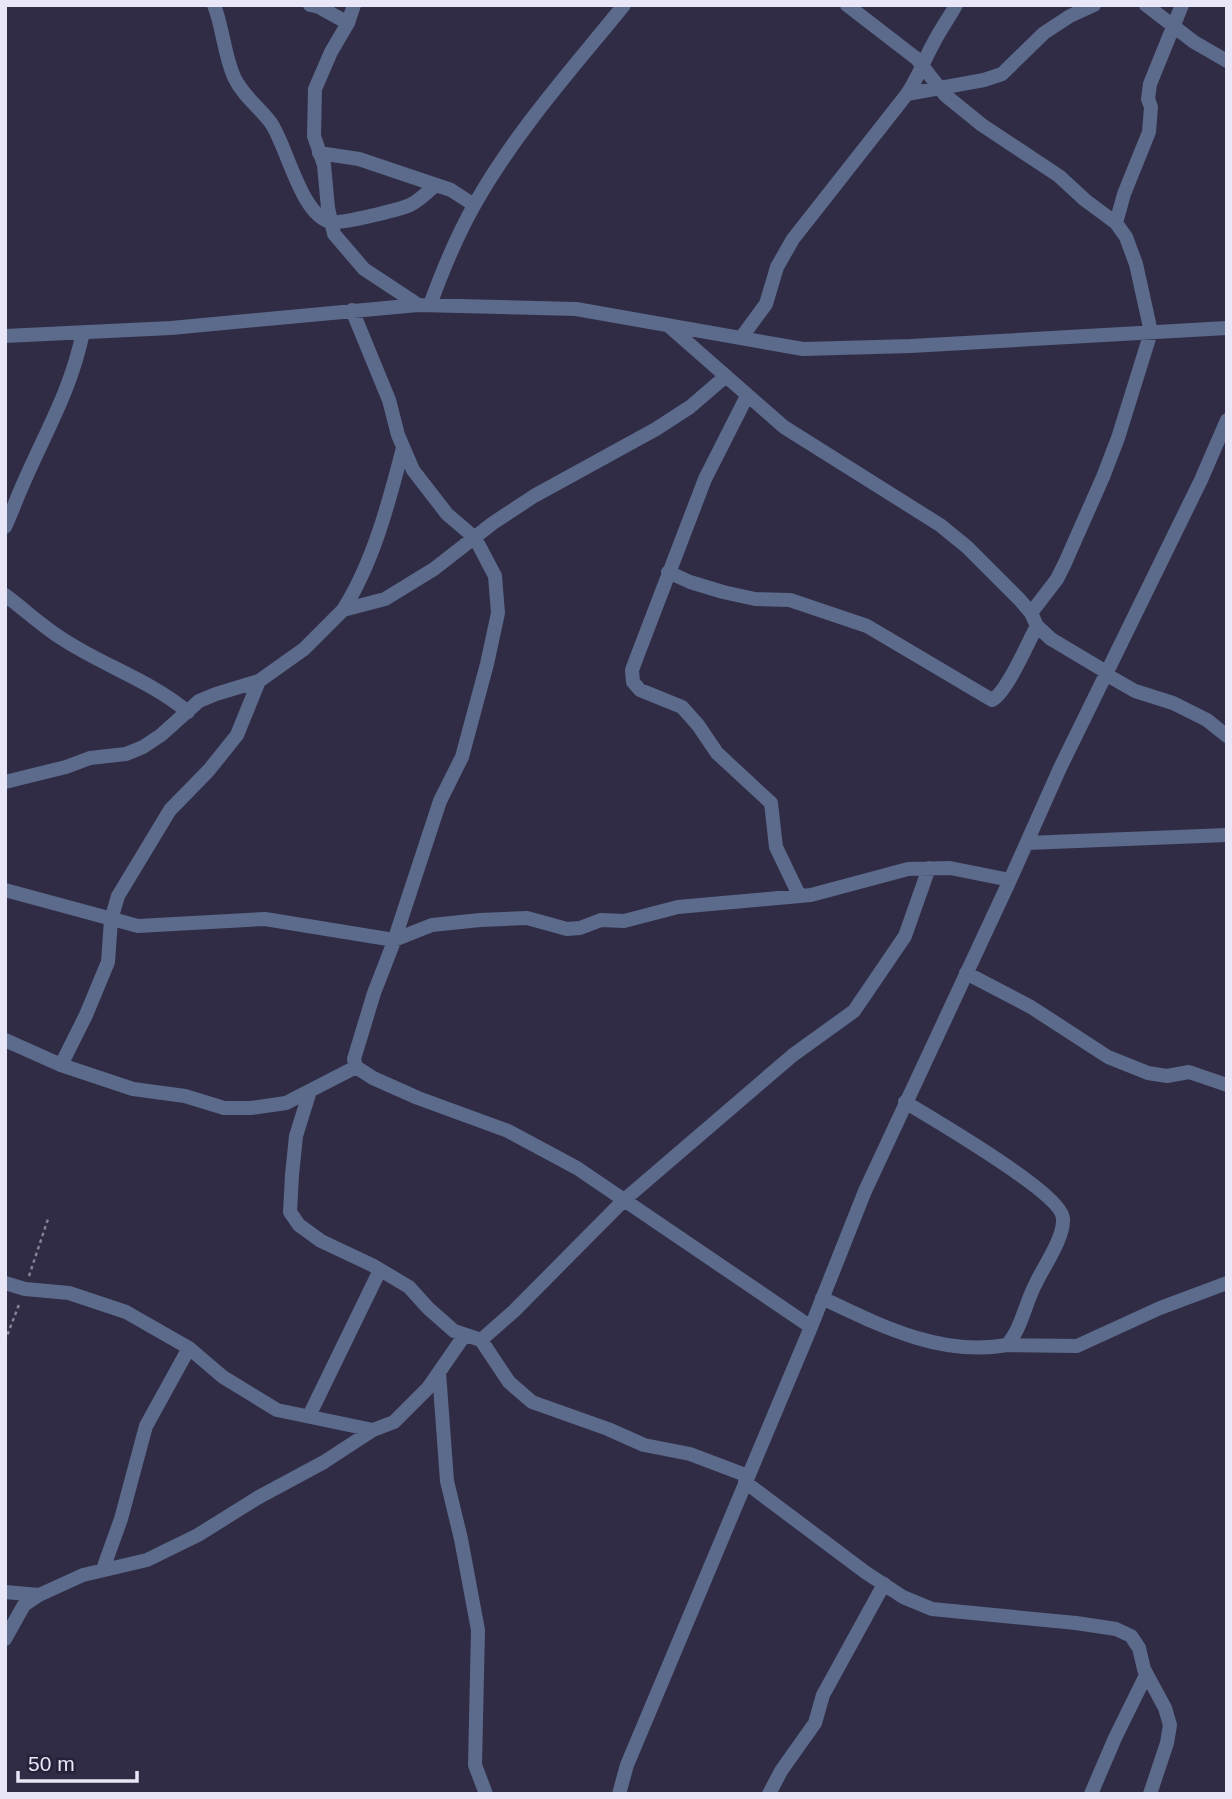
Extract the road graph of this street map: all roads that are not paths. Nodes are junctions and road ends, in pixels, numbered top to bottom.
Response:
1 (214, 5) edge
2 (310, 5) edge
3 (354, 5) edge
4 (624, 5) edge
5 (847, 5) edge
6 (957, 5) edge
7 (1094, 5) edge
8 (1146, 5) edge
9 (1182, 5) edge
10 (348, 23) junction
11 (1175, 26) junction
12 (1227, 61) edge
13 (922, 65) junction
14 (938, 87) junction
15 (907, 94) junction
16 (319, 153) junction
17 (435, 186) junction
18 (474, 205) junction
19 (331, 222) junction
20 (1116, 223) junction
21 (424, 304) junction
22 (352, 310) junction
23 (669, 326) junction
24 (1227, 328) edge
25 (83, 332) junction
26 (1151, 332) junction
27 (5, 336) edge
28 (741, 338) junction
29 (726, 376) junction
30 (747, 396) junction
31 (1227, 420) edge
32 (403, 448) junction
33 (5, 527) edge
34 (475, 538) junction
35 (668, 572) junction
36 (5, 595) edge
37 (343, 610) junction
38 (1034, 619) junction
39 (1108, 674) junction
40 (259, 681) junction
41 (188, 712) junction
42 (1227, 736) edge
43 (5, 782) edge
44 (1227, 835) edge
45 (1027, 843) junction
46 (929, 868) junction
47 (1010, 880) junction
48 (5, 890) edge
49 (799, 895) junction
50 (111, 920) junction
51 (394, 940) junction
52 (966, 973) junction
53 (5, 1040) edge
54 (61, 1065) junction
55 (356, 1067) junction
56 (1227, 1085) edge
57 (310, 1091) junction
58 (905, 1102) junction
59 (624, 1200) junction
60 (380, 1270) junction
61 (5, 1283) edge
62 (1227, 1283) edge
63 (822, 1298) junction
64 (811, 1327) junction
65 (464, 1336) junction
66 (481, 1340) junction
67 (1007, 1345) junction
68 (189, 1348) junction
69 (439, 1372) junction
70 (309, 1416) junction
71 (373, 1430) junction
72 (746, 1479) junction
73 (103, 1569) junction
74 (884, 1584) junction
75 (5, 1592) edge
76 (39, 1595) junction
77 (5, 1639) edge
78 (1144, 1669) junction
79 (486, 1794) edge
80 (619, 1794) edge
81 (769, 1794) edge
82 (1091, 1794) edge
83 (1150, 1794) edge

1 - 19 street
2 - 10 street
3 - 10 street
4 - 18 street
5 - 13 street
6 - 13 street
7 - 14 street
8 - 11 street
9 - 11 street
10 - 16 street
11 - 12 street
11 - 20 street
13 - 14 street
13 - 15 street
14 - 15 street
14 - 20 street
15 - 28 street
16 - 17 street
16 - 19 street
17 - 18 street
17 - 19 street
18 - 21 street
19 - 21 street
20 - 26 street
21 - 22 street
21 - 23 street
22 - 25 street
22 - 32 street
23 - 28 street
23 - 29 street
24 - 26 street
25 - 27 street
25 - 33 street
26 - 28 street
26 - 38 street
29 - 30 street
29 - 34 street
30 - 35 street
30 - 38 street
31 - 39 street
32 - 34 street
32 - 37 street
34 - 37 street
34 - 51 street
35 - 38 street
35 - 49 street
36 - 41 street
37 - 40 street
38 - 39 street
39 - 42 street
39 - 45 street
40 - 41 street
40 - 50 street
41 - 43 street
44 - 45 street
45 - 47 street
46 - 47 street
46 - 49 street
46 - 59 street
47 - 52 street
48 - 50 street
49 - 51 street
50 - 51 street
50 - 54 street
51 - 55 street
52 - 56 street
52 - 58 street
53 - 54 street
54 - 57 street
55 - 57 street
55 - 59 street
57 - 60 street
58 - 63 street
58 - 67 street
59 - 64 street
59 - 66 street
60 - 65 street
60 - 70 street
61 - 68 street
62 - 67 street
63 - 64 street
63 - 67 street
64 - 72 street
65 - 66 street
65 - 69 street
66 - 72 street
68 - 70 street
68 - 73 street
69 - 71 street
69 - 79 street
70 - 71 street
71 - 73 street
72 - 74 street
72 - 80 street
73 - 76 street
74 - 78 street
74 - 81 street
75 - 76 street
76 - 77 street
78 - 82 street
78 - 83 street

